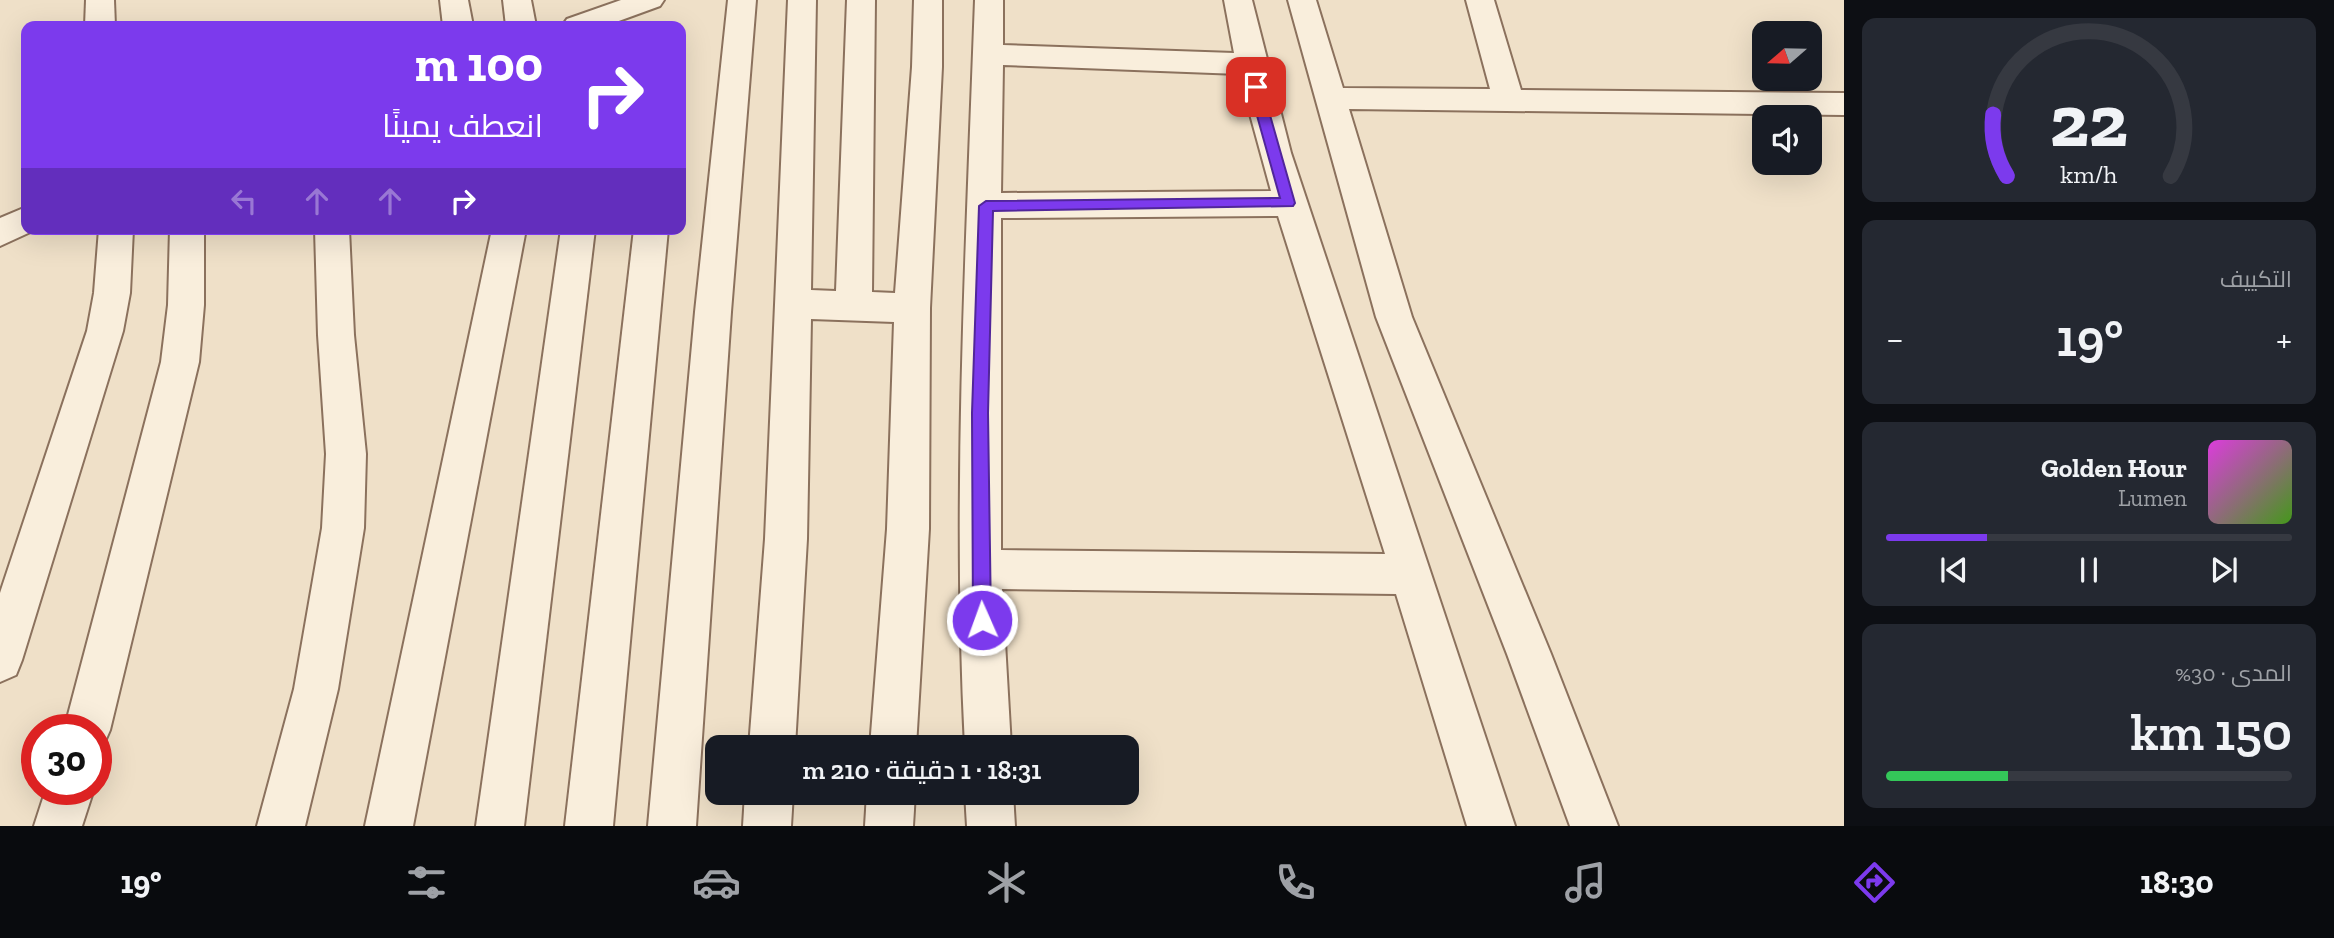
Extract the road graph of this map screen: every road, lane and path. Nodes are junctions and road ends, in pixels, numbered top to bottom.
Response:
1 (102, 0) edge
2 (454, 0) edge
3 (517, 0) edge
4 (742, 0) edge
5 (802, 0) edge
6 (862, 0) edge
7 (928, 0) edge
8 (989, 0) edge
9 (1238, 0) edge
10 (1302, 0) edge
11 (1480, 0) edge
12 (649, 1) edge
13 (100, 21) edge
14 (457, 21) edge
15 (520, 21) edge
16 (610, 21) edge
17 (661, 21) edge
18 (988, 54) junction
19 (1250, 64) junction
20 (1329, 98) junction
21 (1508, 100) junction
22 (1844, 104) edge
23 (1289, 203) junction
24 (986, 206) junction
25 (21, 222) edge
26 (0, 233) edge
27 (116, 235) edge
28 (187, 235) edge
29 (332, 235) edge
30 (508, 235) edge
31 (577, 235) edge
32 (650, 235) edge
33 (794, 304) junction
34 (854, 304) junction
35 (912, 308) junction
36 (980, 569) junction
37 (1410, 574) junction
38 (0, 660) edge
39 (91, 714) edge
40 (773, 735) edge
41 (894, 735) edge
42 (987, 735) edge
43 (65, 805) edge
44 (768, 805) edge
45 (890, 805) edge
46 (990, 805) edge
47 (58, 826) edge
48 (281, 826) edge
49 (389, 826) edge
50 (500, 826) edge
51 (589, 826) edge
52 (672, 826) edge
53 (767, 826) edge
54 (889, 826) edge
55 (991, 826) edge
56 (1491, 826) edge
57 (1594, 826) edge

1 - 13 street
2 - 14 street
3 - 15 street
4 - 52 street
5 - 33 street
6 - 34 street
7 - 35 street
8 - 18 street
9 - 19 street
10 - 20 street
11 - 21 street
12 - 16 street
12 - 17 street
18 - 19 street
18 - 24 street
19 - 23 street
20 - 21 street
20 - 57 street
21 - 22 street
23 - 24 street
23 - 37 street
24 - 36 street
25 - 26 street
27 - 38 street
28 - 39 street
29 - 48 street
30 - 49 street
31 - 50 street
32 - 51 street
33 - 34 street
33 - 40 street
34 - 35 street
35 - 41 street
36 - 37 street
36 - 42 street
37 - 56 street
43 - 47 street
44 - 53 street
45 - 54 street
46 - 55 street

